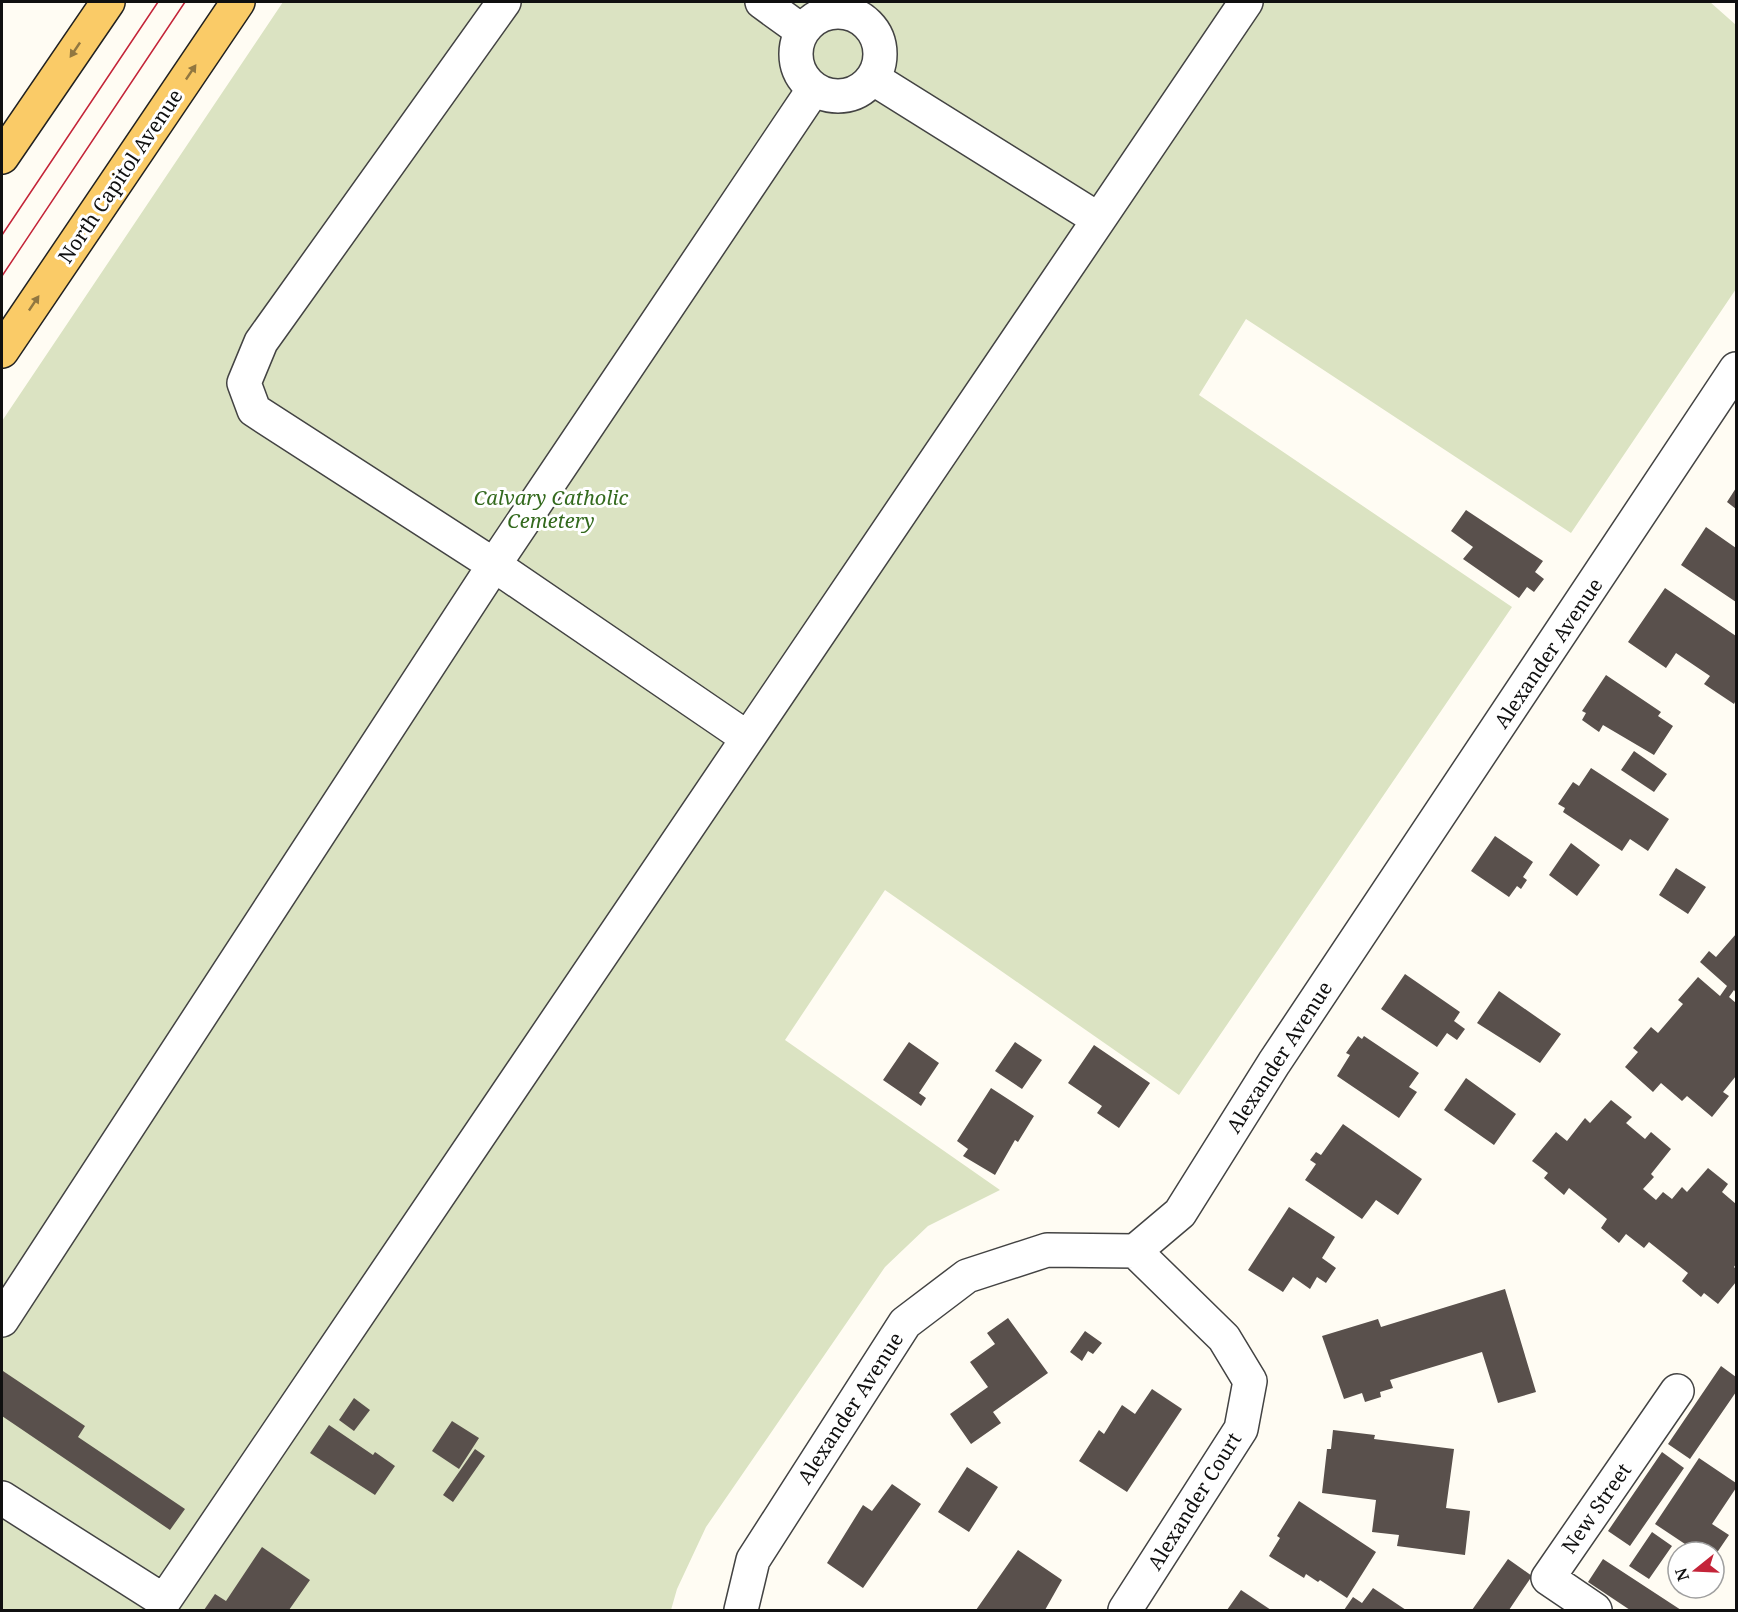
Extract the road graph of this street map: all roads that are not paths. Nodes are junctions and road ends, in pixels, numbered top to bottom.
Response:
1 (108, 2) edge
2 (238, 2) edge
3 (504, 2) edge
4 (762, 2) edge
5 (1246, 2) edge
6 (865, 9) edge
7 (802, 31) junction
8 (874, 79) junction
9 (813, 90) junction
10 (2, 157) edge
11 (1098, 219) junction
12 (2, 351) edge
13 (1737, 369) edge
14 (494, 565) junction
15 (746, 737) junction
16 (1135, 1251) junction
17 (2, 1320) edge
18 (1677, 1391) dead end
19 (4, 1505) edge
20 (741, 1611) edge
21 (1125, 1611) edge
22 (1595, 1611) edge

1 -> 10 main road
12 -> 2 main road, North Capitol Avenue
3 - 14 street
4 - 7 street
5 - 11 street
6 - 7 street
6 - 8 street
7 - 9 street
8 - 9 street
8 - 11 street
9 - 14 street
11 - 15 street
13 - 16 street, Alexander Avenue
14 - 15 street
14 - 17 street
15 - 19 street
16 - 20 street, Alexander Avenue
16 - 21 street, Alexander Court
18 - 22 street, New Street

